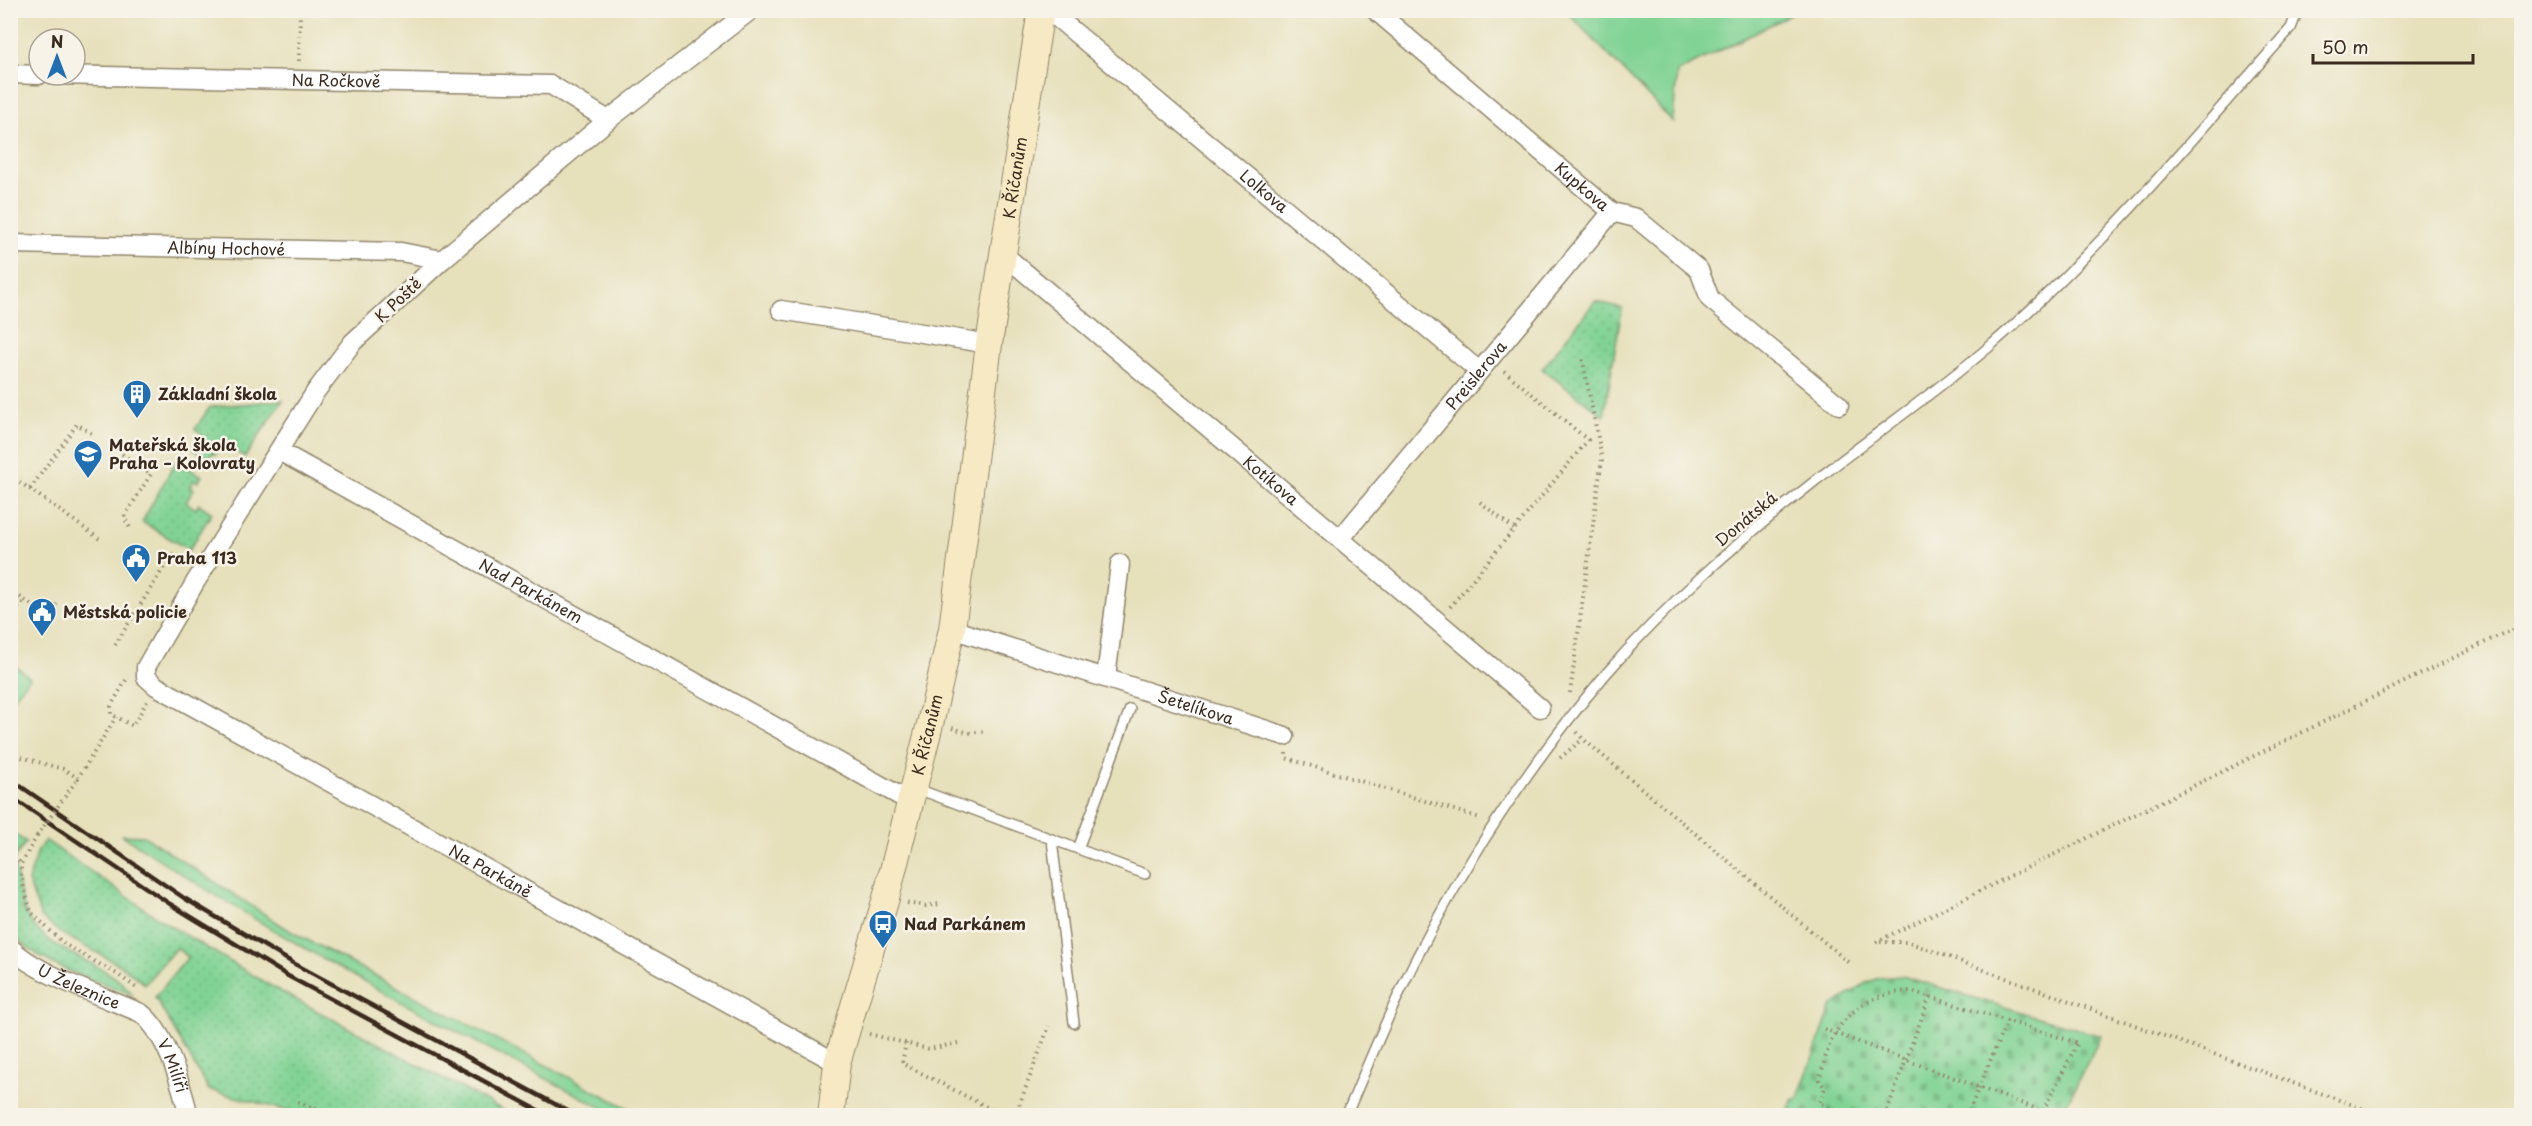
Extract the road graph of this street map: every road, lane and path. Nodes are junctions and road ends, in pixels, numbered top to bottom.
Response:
1 (300, 10) edge
2 (752, 10) edge
3 (1041, 10) edge
4 (1048, 10) edge
5 (1375, 10) edge
6 (2298, 10) edge
7 (10, 74) edge
8 (27, 75) edge
9 (87, 76) edge
10 (299, 80) junction
11 (608, 120) junction
12 (1612, 212) junction
13 (10, 244) edge
14 (1002, 254) junction
15 (442, 260) junction
16 (781, 310) dead end
17 (988, 344) junction
18 (1582, 357) dead end
19 (1484, 365) junction
20 (1839, 405) dead end
21 (92, 434) dead end
22 (279, 451) junction
23 (122, 454) dead end
24 (10, 475) edge
25 (30, 489) junction
26 (1480, 502) dead end
27 (130, 528) dead end
28 (1514, 529) junction
29 (1340, 539) junction
30 (100, 540) dead end
31 (173, 553) dead end
32 (1120, 564) dead end
33 (10, 590) edge
34 (25, 600) junction
35 (57, 604) dead end
36 (10, 617) edge
37 (1437, 621) junction
38 (2522, 627) edge
39 (952, 629) junction
40 (115, 645) dead end
41 (127, 674) dead end
42 (1106, 678) junction
43 (125, 682) junction
44 (140, 685) junction
45 (1540, 708) dead end
46 (1130, 709) dead end
47 (116, 717) junction
48 (932, 720) junction
49 (1566, 723) junction
50 (987, 731) dead end
51 (1285, 736) joint
52 (1582, 739) junction
53 (10, 754) edge
54 (1556, 762) dead end
55 (78, 778) junction
56 (911, 794) junction
57 (1495, 823) junction
58 (1052, 840) junction
59 (1078, 849) junction
60 (10, 852) edge
61 (21, 864) junction
62 (1145, 874) dead end
63 (886, 898) junction
64 (940, 904) dead end
65 (10, 946) edge
66 (1848, 962) dead end
67 (141, 992) dead end
68 (1930, 996) junction
69 (150, 1020) joint
70 (2007, 1021) junction
71 (1074, 1023) dead end
72 (1049, 1026) dead end
73 (848, 1029) junction
74 (1824, 1029) dead end
75 (1835, 1033) junction
76 (906, 1043) junction
77 (959, 1044) dead end
78 (1906, 1060) junction
79 (837, 1064) junction
80 (1979, 1087) junction
81 (298, 1102) dead end
82 (2041, 1113) edge
83 (189, 1116) edge
84 (337, 1116) edge
85 (831, 1116) edge
86 (1004, 1116) edge
87 (1015, 1116) edge
88 (1346, 1116) edge
89 (1851, 1116) edge
90 (1885, 1116) edge
91 (1967, 1116) edge
92 (2383, 1116) edge

1 - 10 path
2 - 11 street, K Poště
3 - 14 street, K Říčanům
4 - 19 street, Lolkova
5 - 12 street, Kupkova
6 - 49 lane, Donátská
7 - 8 street
9 - 10 street, Na Ročkově
10 - 11 street, Na Ročkově
11 - 15 street, K Poště
12 - 19 street, Preislerova
12 - 20 street, Kupkova
13 - 15 street, Albíny Hochové
14 - 17 street, K Říčanům
14 - 29 street, Kotíkova
15 - 22 street, K Poště
16 - 17 street
17 - 39 street, K Říčanům
18 - 49 path
19 - 28 path
19 - 29 street, Preislerova
21 - 25 path
22 - 44 street, K Poště
22 - 56 street, Nad Parkánem
23 - 27 path
24 - 25 path
25 - 30 path
26 - 28 path
28 - 37 path
29 - 37 street, Kotíkova
31 - 40 path
32 - 42 street
33 - 34 path
34 - 35 path
34 - 36 path
37 - 45 street, Kotíkova
38 - 92 path
39 - 42 street, Šetelíkova
39 - 48 street, K Říčanům
41 - 43 path
42 - 51 street, Šetelíkova
43 - 44 path
43 - 47 path
44 - 47 path
44 - 79 street, Na Parkáně
46 - 59 lane
47 - 55 path
48 - 50 path
48 - 56 street, K Říčanům
49 - 52 path
49 - 57 lane, Donátská
51 - 57 path
52 - 54 path
52 - 66 path
53 - 55 path
55 - 61 path, bridge
56 - 58 lane
56 - 63 street, K Říčanům
57 - 88 lane, Donátská
58 - 59 lane
58 - 71 lane
59 - 62 lane
60 - 61 path
61 - 67 path
63 - 64 path
63 - 73 street, K Říčanům
65 - 69 street, U Železnice
68 - 70 path
68 - 75 path
68 - 78 path
69 - 83 street, V Milíři
70 - 80 path
70 - 82 path
72 - 87 path
73 - 76 path
73 - 79 street, K Říčanům
74 - 75 path
75 - 78 path
75 - 89 path
76 - 77 path
76 - 86 path
78 - 80 path
78 - 90 path
79 - 85 street, K Říčanům
80 - 82 path
80 - 91 path
81 - 84 path

